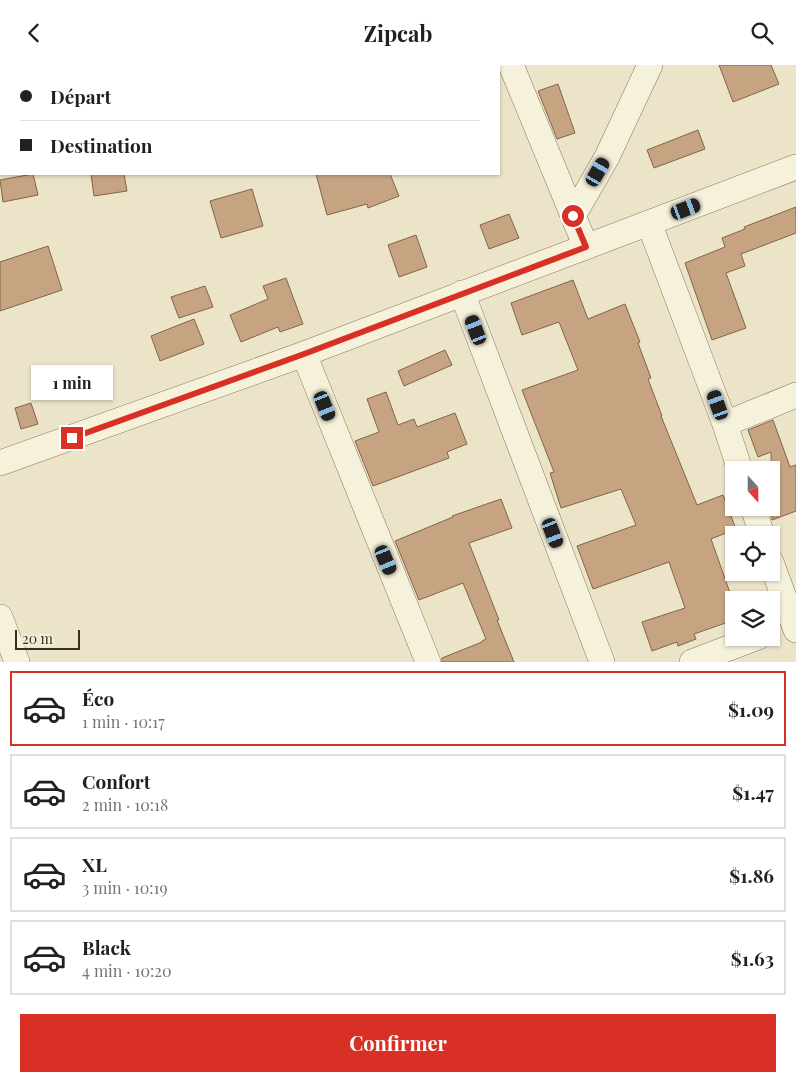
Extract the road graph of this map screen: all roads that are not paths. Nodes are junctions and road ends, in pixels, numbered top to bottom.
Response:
1 (511, 65) edge
2 (650, 65) edge
3 (796, 167) edge
4 (573, 216) junction
5 (649, 223) junction
6 (586, 247) junction
7 (462, 293) junction
8 (304, 354) junction
9 (796, 395) edge
10 (725, 423) junction
11 (737, 461) edge
12 (0, 463) edge
13 (780, 577) edge
14 (789, 592) edge
15 (0, 617) edge
16 (787, 629) edge
17 (734, 646) edge
18 (18, 662) edge
19 (428, 662) edge
20 (602, 662) edge
21 (692, 662) edge

1 - 4 street
2 - 4 street
3 - 5 street
4 - 6 street
5 - 6 street
5 - 10 street
6 - 7 street
7 - 8 street
7 - 20 street
8 - 12 street
8 - 19 street
9 - 10 street
10 - 11 street
13 - 14 street
14 - 16 street
15 - 18 street
17 - 21 street

